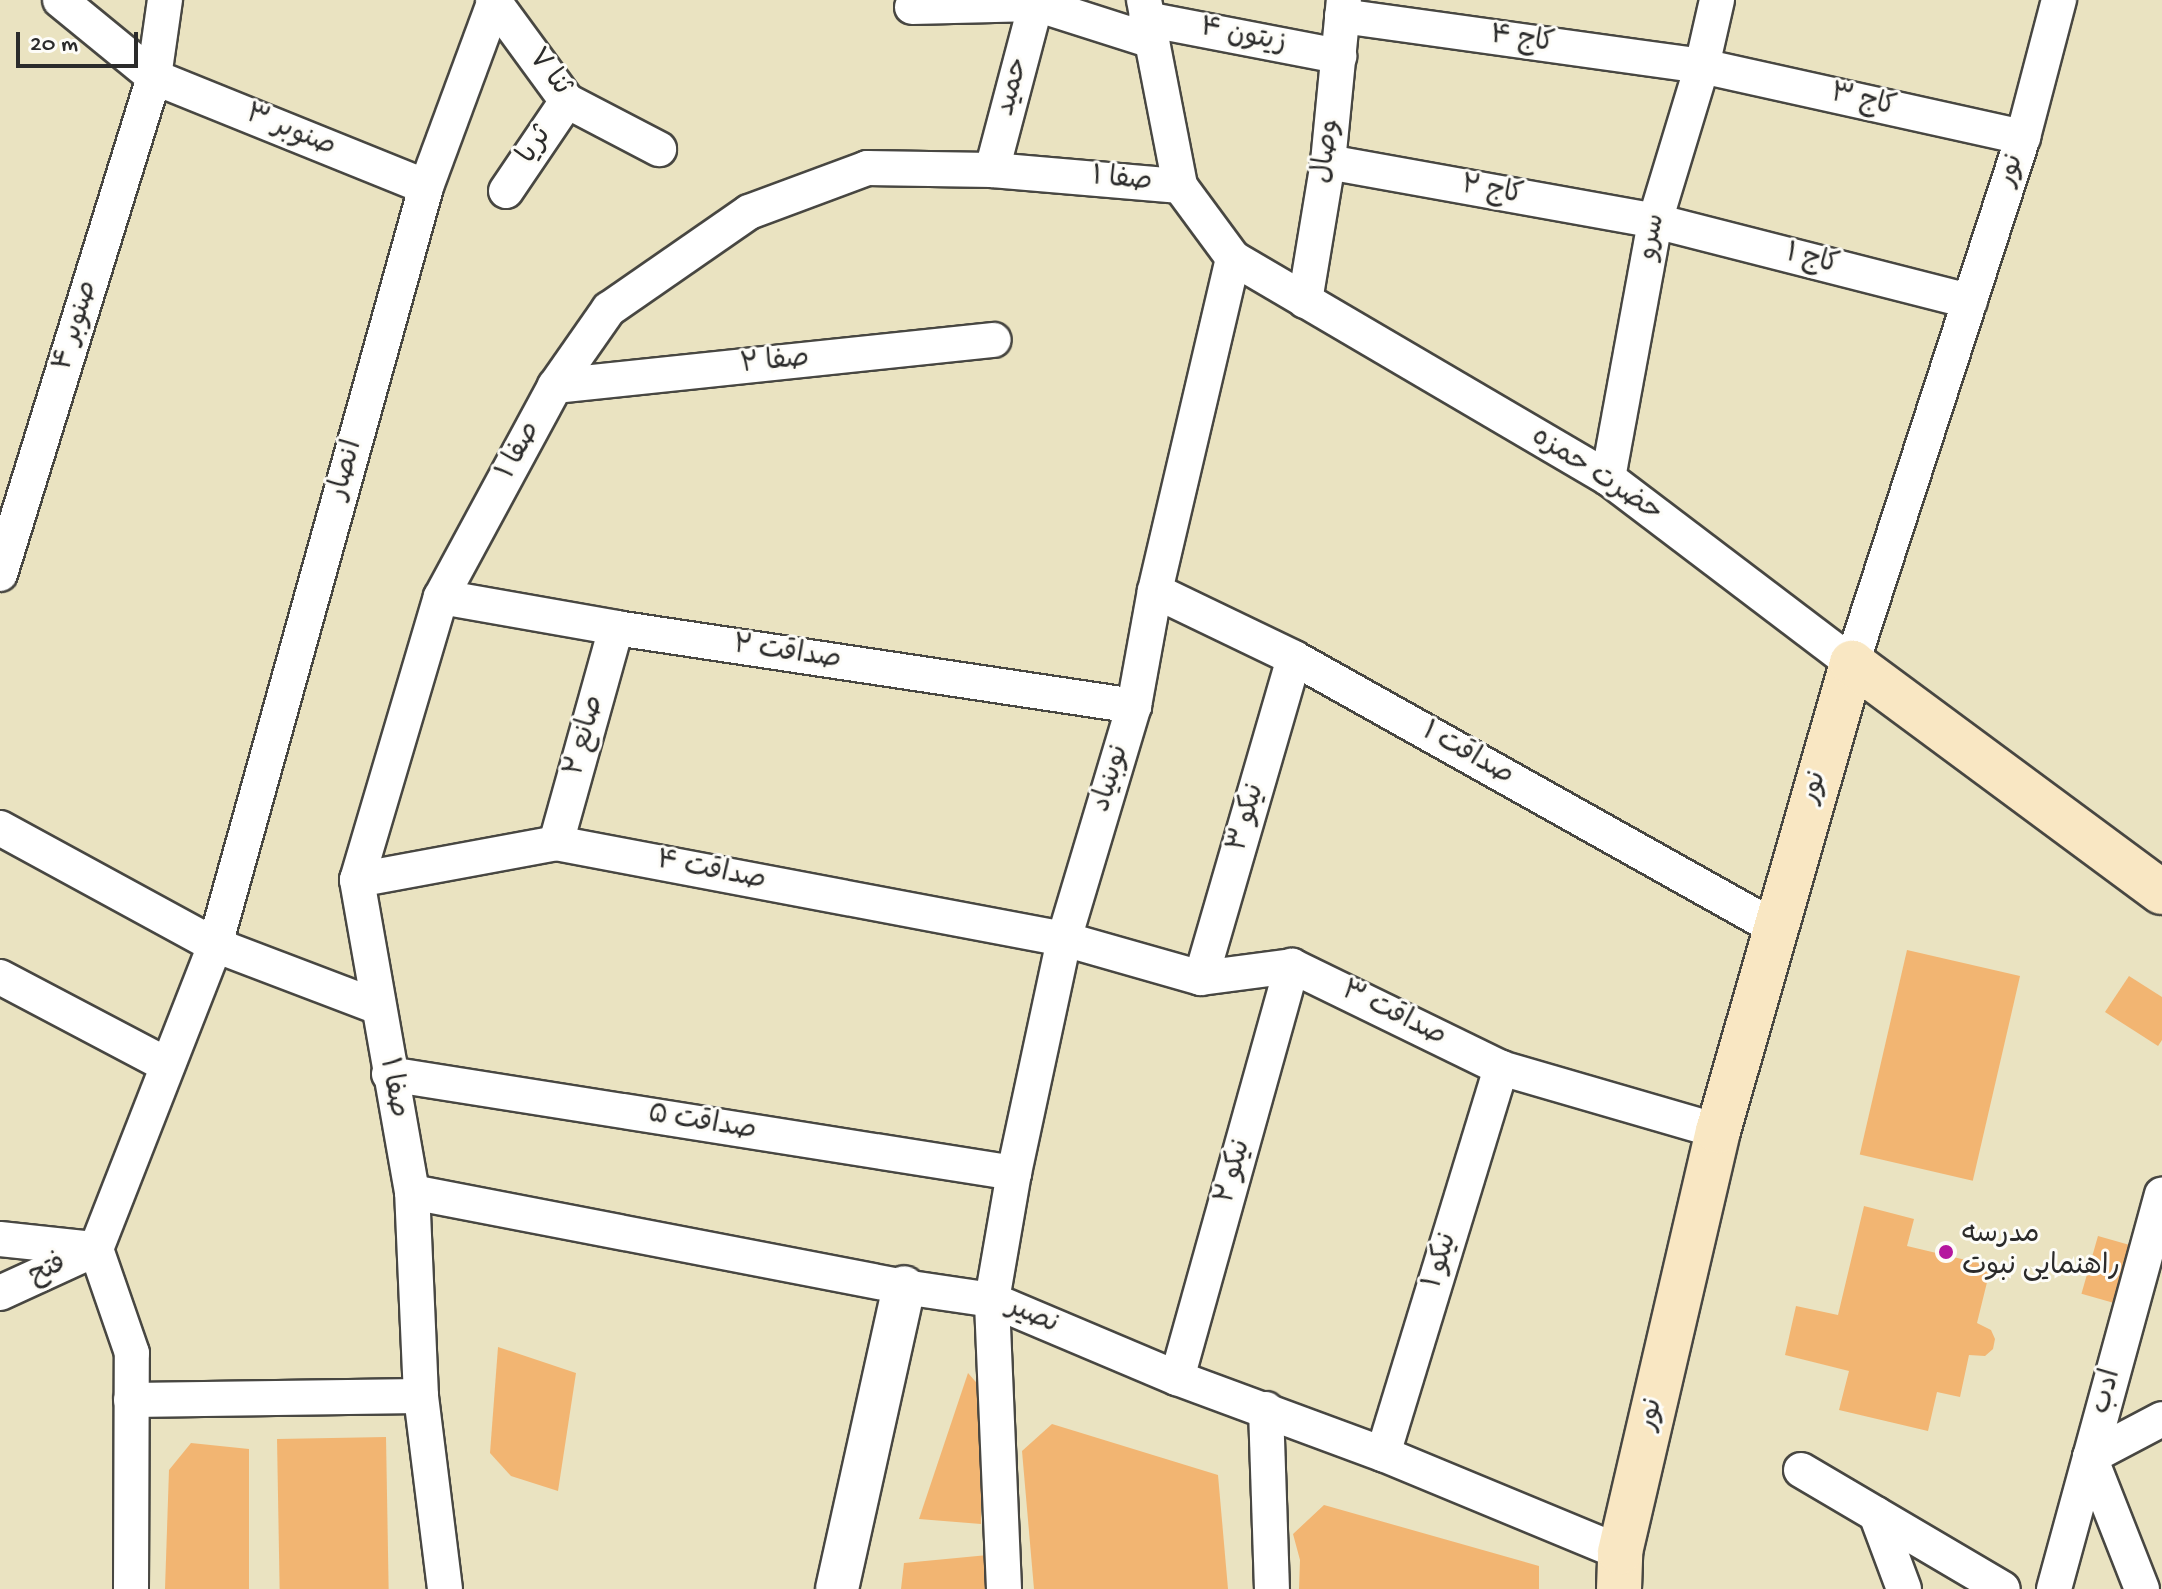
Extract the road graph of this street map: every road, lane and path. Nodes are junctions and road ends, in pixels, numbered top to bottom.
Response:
1 (60, 0) edge
2 (165, 0) edge
3 (494, 0) edge
4 (1717, 0) edge
5 (2059, 0) edge
6 (1036, 4) junction
7 (912, 7) dead end
8 (1343, 8) edge
9 (1147, 20) edge
10 (1339, 56) junction
11 (1702, 66) junction
12 (154, 77) junction
13 (567, 101) junction
14 (2023, 137) junction
15 (659, 149) dead end
16 (1328, 162) junction
17 (992, 170) junction
18 (1180, 186) junction
19 (426, 187) junction
20 (506, 191) dead end
21 (1655, 221) junction
22 (1233, 258) junction
23 (1305, 301) junction
24 (1970, 301) junction
25 (994, 340) dead end
26 (555, 386) junction
27 (1608, 478) junction
28 (0, 574) edge
29 (1155, 591) junction
30 (441, 597) junction
31 (616, 628) junction
32 (1294, 658) junction
33 (1852, 663) junction
34 (1134, 706) junction
35 (0, 828) edge
36 (556, 843) junction
37 (357, 880) junction
38 (2162, 892) edge
39 (1774, 927) junction
40 (1064, 939) junction
41 (215, 945) junction
42 (1292, 966) junction
43 (0, 977) edge
44 (1201, 978) junction
45 (378, 1007) junction
46 (167, 1065) junction
47 (1501, 1068) junction
48 (389, 1074) junction
49 (1718, 1131) junction
50 (1014, 1173) junction
51 (412, 1192) junction
52 (2162, 1194) edge
53 (0, 1239) edge
54 (96, 1249) junction
55 (904, 1287) junction
56 (0, 1293) edge
57 (992, 1300) junction
58 (1177, 1378) junction
59 (421, 1396) junction
60 (131, 1400) junction
61 (1266, 1409) junction
62 (2162, 1419) edge
63 (1383, 1454) junction
64 (2090, 1457) junction
65 (1801, 1470) dead end
66 (1876, 1514) junction
67 (1619, 1571) edge
68 (131, 1589) edge
69 (445, 1589) edge
70 (837, 1589) edge
71 (1004, 1589) edge
72 (1272, 1589) edge
73 (1904, 1589) edge
74 (2003, 1589) edge
75 (2054, 1589) edge
76 (2142, 1589) edge

1 - 12 street, صنوبر ۳
2 - 12 street, صنوبر ۴
3 - 13 street, ثنا ۷
3 - 19 street, انصار
4 - 11 street, سرو
5 - 14 street, نور
6 - 7 street, زیتون ۴
6 - 9 street, زیتون ۴
6 - 17 street, حمید
8 - 10 street, وصال
8 - 11 street, کاج ۴
9 - 10 street, زیتون ۴
9 - 18 street, حضرت حمزه
10 - 16 street, وصال
11 - 14 street, کاج ۳
11 - 21 street, سرو
12 - 19 street, صنوبر ۳
12 - 28 street, صنوبر ۴
13 - 15 street, ثنا ۷
13 - 20 street, ثریا
14 - 24 street, نور
16 - 21 street, کاج ۲
16 - 23 street, وصال
17 - 18 street, صفا ۱
17 - 26 street, صفا ۱
18 - 22 street, حضرت حمزه
19 - 41 street, انصار
21 - 24 street, کاج ۱
21 - 27 street, سرو
22 - 23 street, حضرت حمزه
22 - 29 street, نوبنیاد
23 - 27 street, حضرت حمزه
24 - 33 street, نور
25 - 26 street, صفا ۲
26 - 30 street, صفا ۱
27 - 33 street, حضرت حمزه
29 - 32 street, صداقت ۱
29 - 34 street, نوبنیاد
30 - 31 street, صداقت ۲
30 - 37 street, صفا ۱
31 - 34 street, صداقت ۲
31 - 36 street, صانع ۲
32 - 39 street, صداقت ۱
32 - 44 street, نیکو ۳
33 - 38 main road, حضرت حمزه
33 - 39 main road, نور
34 - 40 street, نوبنیاد
35 - 41 street
36 - 37 street, صداقت ۴
36 - 40 street, صداقت ۴
37 - 45 street, صفا ۱
39 - 49 main road, نور
40 - 44 street
40 - 50 street, نوبنیاد
41 - 45 street
41 - 46 street, انصار
42 - 44 street
42 - 47 street, صداقت ۳
42 - 58 street, نیکو ۲
43 - 46 street
45 - 48 street, صفا ۱
46 - 54 street, انصار
47 - 49 street, صداقت ۳
47 - 63 street, نیکو ۱
48 - 50 street, صداقت ۵
48 - 51 street, صفا ۱
49 - 67 main road, نور
50 - 57 street, نوبنیاد
51 - 55 street, نصیر
51 - 59 street, صفا ۱
52 - 64 street, ادب
53 - 54 street
54 - 56 street, فتح
54 - 60 street
55 - 57 street, نصیر
55 - 70 street
57 - 58 street, نصیر
57 - 71 street, نوبنیاد
58 - 61 street, نصیر
59 - 60 street
59 - 69 street, صفا ۱
60 - 68 street
61 - 63 street, نصیر
61 - 72 street
62 - 64 street
63 - 67 street, نصیر
64 - 75 street, ادب
64 - 76 street
65 - 66 street
66 - 73 street
66 - 74 street

